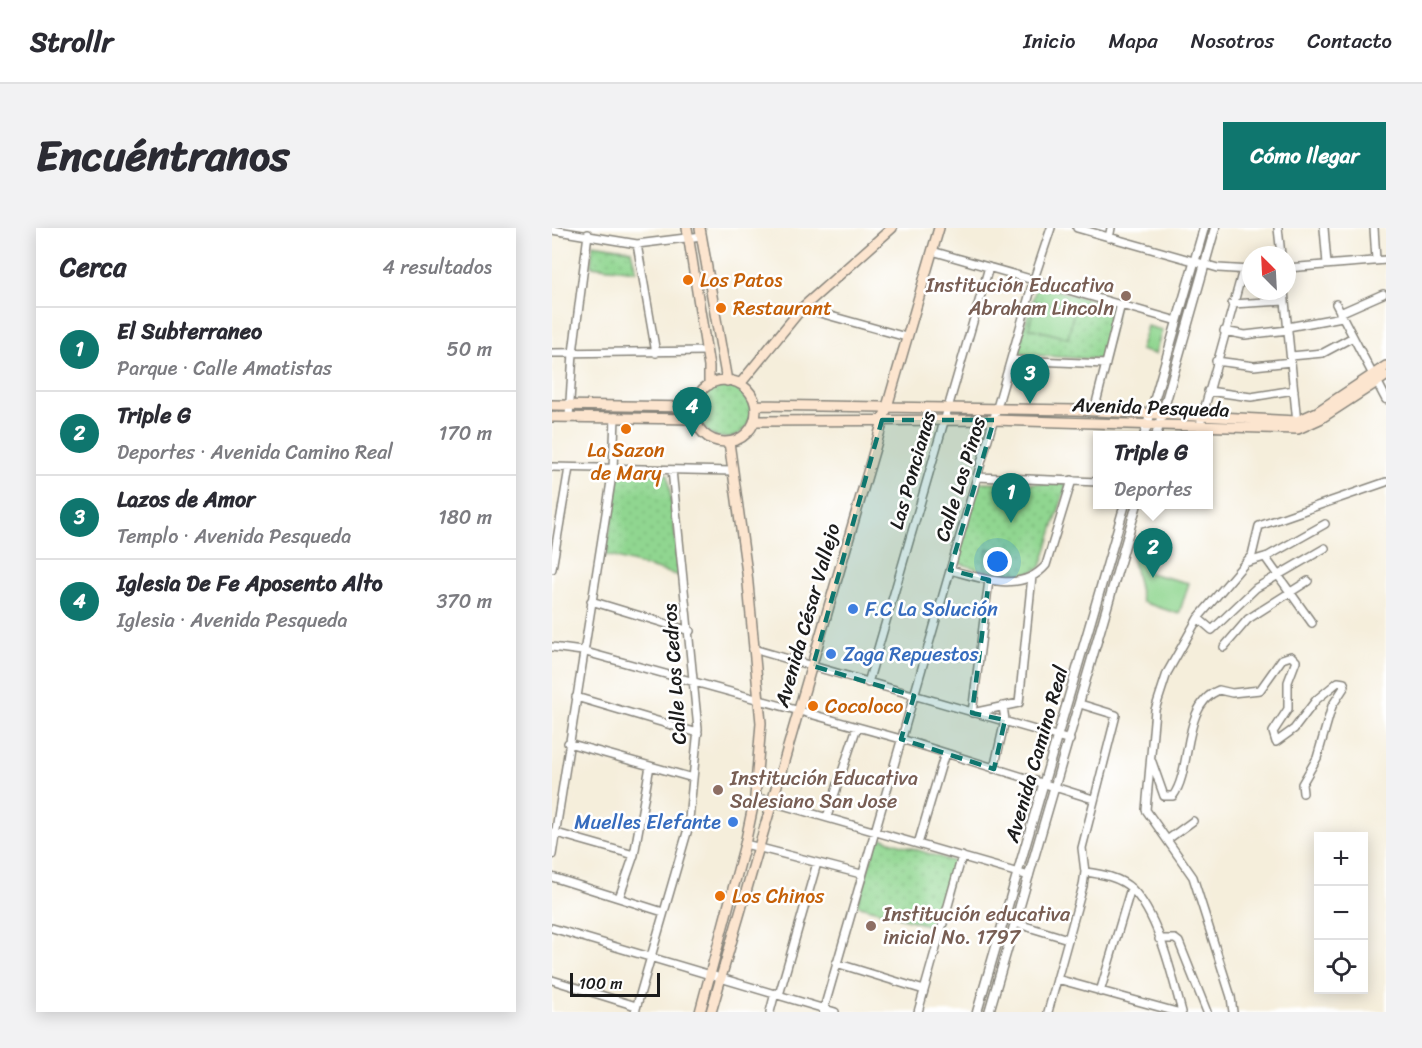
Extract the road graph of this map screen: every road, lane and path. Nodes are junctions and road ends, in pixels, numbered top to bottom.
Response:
1 (892, 228) edge
2 (939, 228) edge
3 (1051, 228) edge
4 (1077, 228) edge
5 (1111, 228) edge
6 (1204, 228) edge
7 (1215, 228) edge
8 (1278, 228) edge
9 (1324, 228) edge
10 (1374, 228) edge
11 (552, 230) edge
12 (701, 232) edge
13 (688, 233) edge
14 (588, 234) junction
15 (1109, 238) junction
16 (637, 244) junction
17 (1280, 246) edge
18 (932, 251) junction
19 (1376, 260) junction
20 (1386, 260) edge
21 (1194, 261) junction
22 (1205, 264) junction
23 (1327, 264) junction
24 (989, 267) junction
25 (1296, 267) edge
26 (1242, 270) edge
27 (1034, 279) junction
28 (1242, 281) edge
29 (1383, 294) dead end
30 (1285, 302) joint
31 (1121, 304) junction
32 (1232, 304) junction
33 (1336, 304) dead end
34 (802, 308) junction
35 (1341, 315) junction
36 (1177, 321) junction
37 (1288, 328) junction
38 (1224, 331) junction
39 (906, 337) junction
40 (1353, 337) junction
41 (707, 351) junction
42 (552, 353) edge
43 (573, 353) junction
44 (656, 353) junction
45 (1291, 359) junction
46 (1011, 360) junction
47 (1216, 361) junction
48 (1106, 364) junction
49 (1386, 366) edge
50 (1386, 376) edge
51 (1375, 379) junction
52 (728, 381) junction
53 (740, 384) junction
54 (709, 385) junction
55 (1294, 390) junction
56 (1208, 391) junction
57 (1386, 399) edge
58 (552, 405) edge
59 (571, 405) junction
60 (756, 405) junction
61 (695, 407) junction
62 (885, 408) junction
63 (947, 408) junction
64 (998, 408) junction
65 (1076, 410) junction
66 (1094, 411) junction
67 (1150, 414) junction
68 (1163, 414) junction
69 (1202, 415) junction
70 (552, 417) edge
71 (569, 417) junction
72 (615, 417) junction
73 (695, 419) junction
74 (882, 420) junction
75 (944, 420) junction
76 (994, 420) junction
77 (755, 421) junction
78 (1075, 423) junction
79 (1298, 425) junction
80 (1199, 427) junction
81 (1145, 431) edge
82 (1158, 431) edge
83 (729, 442) junction
84 (552, 467) edge
85 (568, 468) junction
86 (613, 469) junction
87 (672, 470) junction
88 (733, 471) junction
89 (977, 477) junction
90 (1072, 480) junction
91 (1093, 482) edge
92 (1386, 482) edge
93 (1124, 509) edge
94 (1136, 509) edge
95 (1325, 524) dead end
96 (1325, 548) dead end
97 (553, 556) edge
98 (1265, 557) junction
99 (1248, 562) junction
100 (552, 569) edge
101 (950, 570) junction
102 (1032, 576) junction
103 (1277, 576) junction
104 (989, 580) junction
105 (1308, 581) dead end
106 (1289, 592) junction
107 (591, 601) junction
108 (1198, 618) junction
109 (1312, 623) dead end
110 (690, 631) junction
111 (552, 647) edge
112 (1224, 647) dead end
113 (753, 649) junction
114 (582, 651) junction
115 (813, 666) junction
116 (695, 683) junction
117 (868, 683) junction
118 (914, 696) junction
119 (576, 697) junction
120 (761, 702) junction
121 (1080, 704) junction
122 (1003, 706) junction
123 (798, 712) junction
124 (972, 714) junction
125 (1005, 720) junction
126 (857, 728) junction
127 (698, 733) junction
128 (1058, 736) junction
129 (901, 739) junction
130 (1070, 740) junction
131 (568, 743) junction
132 (945, 753) junction
133 (1152, 762) junction
134 (650, 766) junction
135 (994, 769) junction
136 (693, 778) junction
137 (1043, 783) junction
138 (1056, 788) junction
139 (1303, 793) dead end
140 (755, 797) junction
141 (1093, 799) junction
142 (774, 802) junction
143 (827, 817) junction
144 (1194, 821) dead end
145 (874, 831) junction
146 (554, 832) edge
147 (1167, 840) junction
148 (745, 844) junction
149 (918, 844) junction
150 (758, 848) junction
151 (552, 855) edge
152 (634, 855) junction
153 (962, 856) junction
154 (817, 863) junction
155 (1085, 872) junction
156 (1018, 873) junction
157 (861, 874) junction
158 (1029, 876) junction
159 (552, 877) edge
160 (1131, 888) junction
161 (619, 898) junction
162 (663, 912) junction
163 (1015, 924) junction
164 (552, 928) edge
165 (1068, 939) junction
166 (1159, 939) junction
167 (650, 958) junction
168 (836, 963) junction
169 (717, 975) junction
170 (1057, 979) junction
171 (552, 980) edge
172 (924, 990) junction
173 (1100, 992) junction
174 (777, 994) junction
175 (636, 1009) edge
176 (823, 1010) edge
177 (700, 1012) edge
178 (711, 1012) edge
179 (770, 1012) edge
180 (835, 1012) edge
181 (918, 1012) edge
182 (977, 1012) edge
183 (989, 1012) edge
184 (1048, 1012) edge
185 (1178, 1012) edge
186 (1182, 1012) edge
187 (1207, 1012) edge
188 (1233, 1012) edge

1 - 34 main road
2 - 18 main road, Avenida César Vallejo
3 - 27 street, Calle Los Pinos
4 - 15 street
5 - 15 street
6 - 21 street
7 - 22 street
8 - 17 street
9 - 23 street
10 - 19 street
11 - 14 street
12 - 13 street
12 - 52 main road
13 - 16 street
13 - 41 main road
14 - 16 street
14 - 43 street
15 - 21 street
16 - 44 street
18 - 24 street
18 - 39 main road, Avenida César Vallejo
19 - 20 street
19 - 23 street
21 - 22 street
21 - 36 street
22 - 26 street
22 - 68 street
23 - 25 street
24 - 27 street
24 - 63 street, Las Poncianas
27 - 31 street
27 - 46 street, Calle Los Pinos
28 - 32 street
29 - 35 street
30 - 32 street
30 - 37 street
31 - 36 street
31 - 48 street
32 - 38 street
33 - 35 street
34 - 39 street
34 - 53 main road
35 - 37 street
35 - 40 street
36 - 67 street
37 - 38 street
37 - 45 street
38 - 47 street
39 - 62 main road, Avenida César Vallejo
40 - 45 street
40 - 51 street
41 - 44 street
41 - 54 main road
42 - 43 street
43 - 44 street
43 - 59 street
45 - 47 street
45 - 55 street
46 - 48 street
46 - 64 street, Calle Los Pinos
47 - 56 street
48 - 66 street
49 - 51 main road, Avenida Pesqueda
50 - 51 main road, Avenida Pesqueda
51 - 57 street
51 - 79 main road, Avenida Pesqueda
52 - 53 main road
52 - 54 main road
53 - 60 main road
54 - 61 main road
55 - 56 street
55 - 79 street
56 - 69 street
58 - 59 main road
59 - 61 main road
59 - 71 street
60 - 62 main road, Avenida Pesqueda
60 - 77 main road
61 - 73 main road
62 - 63 main road, Avenida Pesqueda
62 - 74 main road, Avenida César Vallejo
63 - 64 main road, Avenida Pesqueda
63 - 75 street, Las Poncianas
64 - 65 main road, Avenida Pesqueda
64 - 76 street, Calle Los Pinos
65 - 66 main road, Avenida Pesqueda
65 - 78 main road
66 - 67 main road, Avenida Pesqueda
67 - 68 main road, Avenida Pesqueda
67 - 81 street
68 - 69 main road, Avenida Pesqueda
68 - 82 street
69 - 79 main road, Avenida Pesqueda
69 - 80 street
70 - 71 main road
71 - 72 main road
72 - 73 main road
72 - 86 street
73 - 83 main road
74 - 75 main road, Avenida Pesqueda
74 - 77 main road, Avenida Pesqueda
74 - 115 main road, Avenida César Vallejo
75 - 76 main road, Avenida Pesqueda
75 - 117 street, Las Poncianas
76 - 78 main road, Avenida Pesqueda
76 - 89 street, Calle Los Pinos
77 - 83 main road
78 - 81 main road, Avenida Pesqueda
79 - 80 main road, Avenida Pesqueda
80 - 82 main road, Avenida Pesqueda
81 - 82 main road, Avenida Pesqueda
83 - 88 main road, Avenida César Vallejo
84 - 85 street
85 - 86 street
85 - 97 street
86 - 87 street
86 - 107 street
87 - 88 street
87 - 110 street, Calle Los Cedros
88 - 113 main road, Avenida César Vallejo
89 - 90 street
89 - 101 street, Calle Los Pinos
90 - 91 street
90 - 102 street
92 - 99 street
93 - 128 street, Avenida Camino Real
94 - 121 street, Avenida Camino Real
95 - 98 street
96 - 103 street
97 - 100 street
98 - 99 street
98 - 103 street
99 - 108 street
101 - 104 street
101 - 118 street, Calle Los Pinos
102 - 104 street
102 - 122 street
103 - 106 street
103 - 108 street
104 - 124 street
105 - 106 street
106 - 109 street
106 - 112 street
107 - 110 street
107 - 114 street
108 - 133 street
110 - 116 street, Calle Los Cedros
111 - 114 street
113 - 115 street
113 - 120 main road, Avenida César Vallejo
114 - 116 street
114 - 119 street
115 - 117 street
115 - 123 main road, Avenida César Vallejo
116 - 120 street
116 - 127 street, Calle Los Cedros
117 - 118 street
118 - 124 street
118 - 129 street, Calle Los Pinos
119 - 127 street
119 - 131 street
120 - 123 street
120 - 140 main road, Avenida César Vallejo
121 - 130 street, Avenida Camino Real
121 - 141 street
122 - 124 street
122 - 125 street
123 - 126 street
123 - 142 main road, Avenida César Vallejo
124 - 125 street
125 - 128 street
125 - 135 street
126 - 129 street
126 - 143 street
127 - 136 street, Calle Los Cedros
128 - 130 street
128 - 137 street, Avenida Camino Real
129 - 132 street
129 - 145 street
130 - 138 street, Avenida Camino Real
131 - 134 street
131 - 146 street
132 - 135 street
132 - 149 street
133 - 139 street
133 - 147 street
134 - 136 street
134 - 152 street
135 - 137 street
136 - 162 street, Calle Los Cedros
137 - 138 street
137 - 156 street, Avenida Camino Real
138 - 141 street
138 - 158 street, Avenida Camino Real
140 - 142 street
140 - 148 main road, Avenida César Vallejo
141 - 155 street
142 - 143 street
142 - 150 main road, Avenida César Vallejo
143 - 145 street
144 - 147 street
145 - 149 street
145 - 157 street
146 - 151 street
146 - 152 street
147 - 188 street
148 - 150 street
148 - 169 main road, Avenida César Vallejo
149 - 153 street
150 - 154 street
150 - 169 main road, Avenida César Vallejo
152 - 161 street
153 - 156 street
153 - 172 street
154 - 157 street
154 - 174 street
155 - 160 street
155 - 165 street
156 - 158 street
156 - 182 street, Avenida Camino Real
157 - 168 street
158 - 163 street, Avenida Camino Real
159 - 161 street
160 - 166 street
160 - 173 street
161 - 162 street
162 - 167 street, Calle Los Cedros
163 - 165 street
163 - 183 street, Avenida Camino Real
164 - 167 street
165 - 170 street
166 - 186 street
166 - 187 street
167 - 169 street
167 - 175 street, Calle Los Cedros
168 - 172 street
168 - 176 street
169 - 174 street
169 - 177 main road, Avenida César Vallejo
169 - 178 main road, Avenida César Vallejo
170 - 173 street
170 - 184 street
171 - 175 street
172 - 181 street
173 - 185 street
174 - 176 street
174 - 179 street
176 - 180 street

